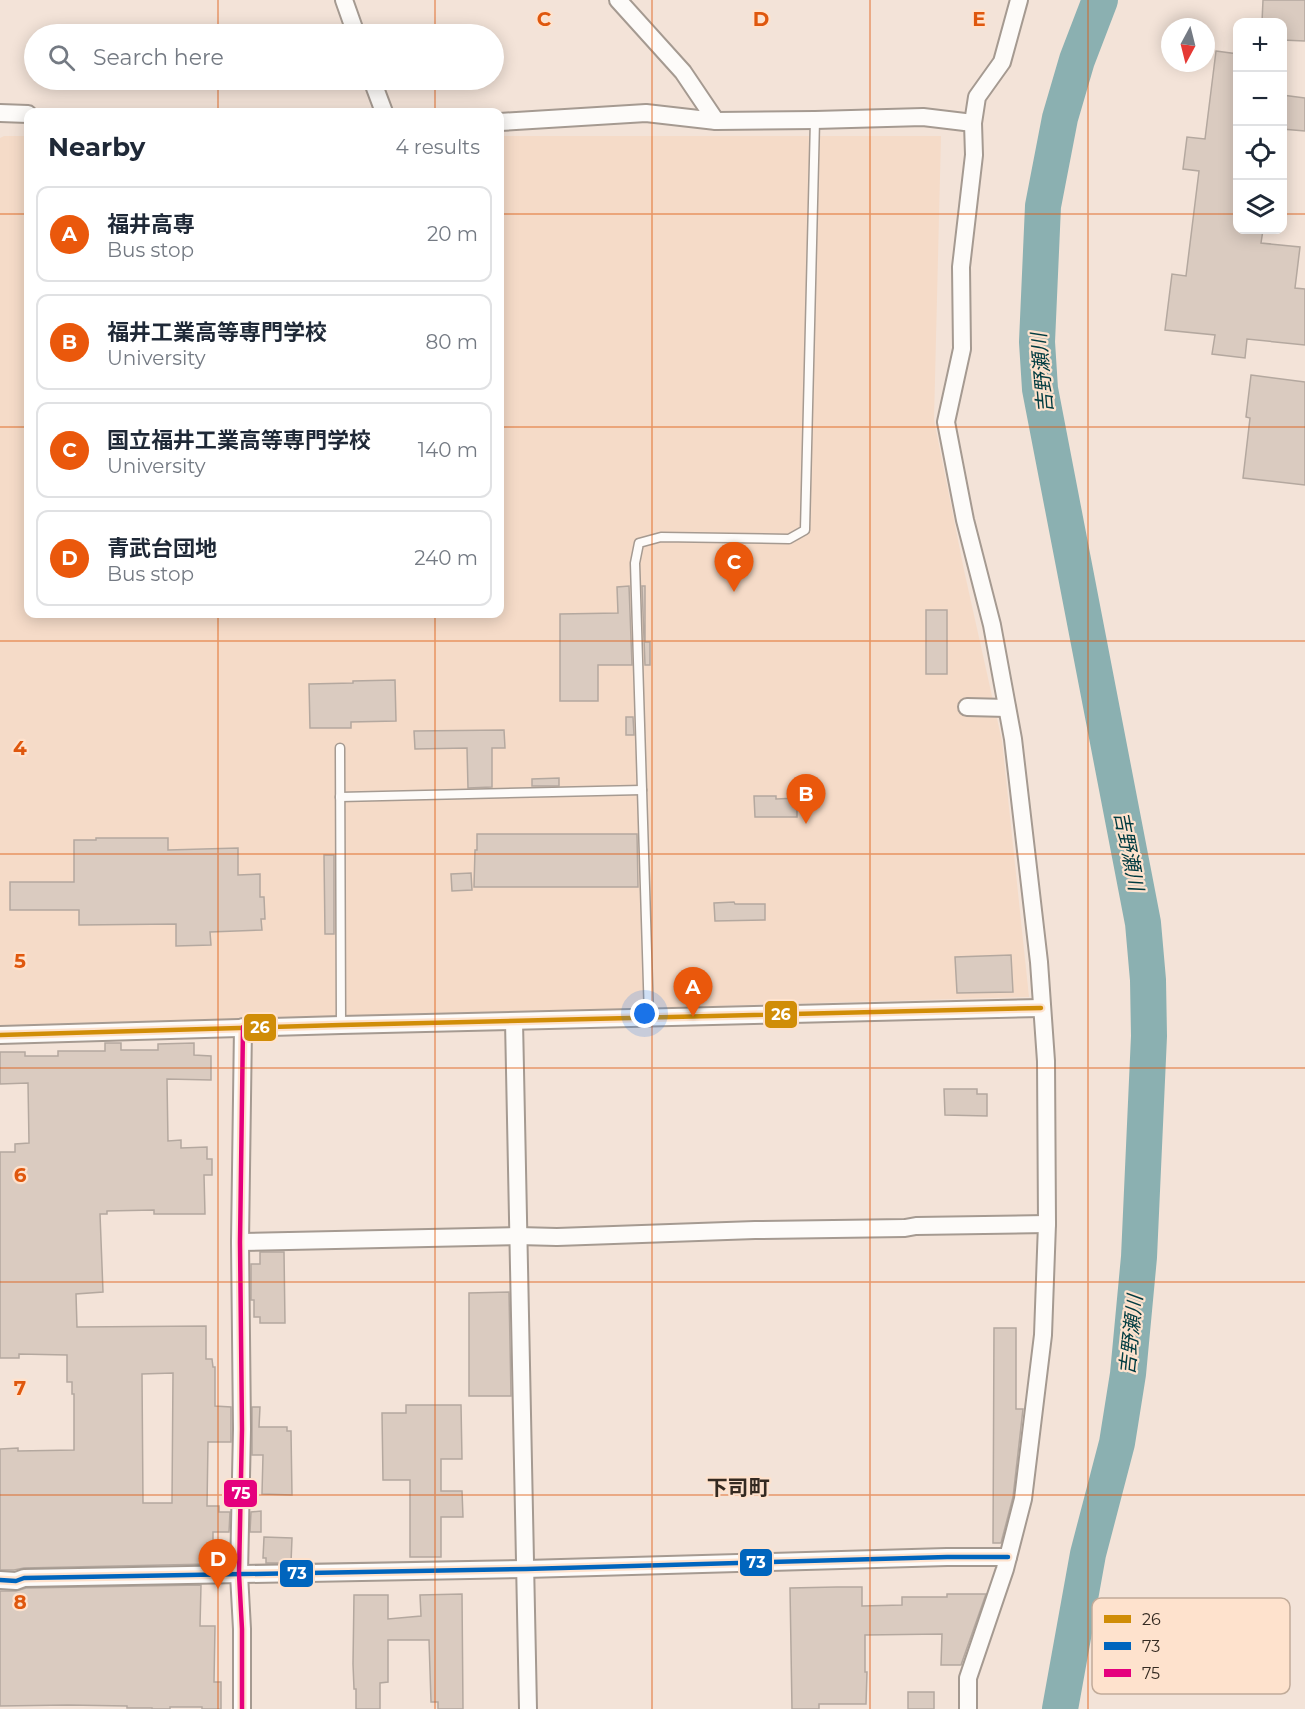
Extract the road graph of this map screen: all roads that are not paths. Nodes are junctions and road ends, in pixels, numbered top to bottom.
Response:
1 (344, 0) edge
2 (618, 0) edge
3 (1019, 0) edge
4 (352, 24) edge
5 (376, 90) edge
6 (382, 108) edge
7 (0, 113) edge
8 (24, 114) edge
9 (815, 120) junction
10 (716, 121) junction
11 (504, 122) edge
12 (974, 123) junction
13 (967, 707) dead end
14 (1007, 708) junction
15 (340, 748) dead end
16 (642, 790) junction
17 (340, 797) junction
18 (1041, 1008) junction
19 (649, 1017) junction
20 (514, 1021) junction
21 (341, 1024) junction
22 (243, 1028) junction
23 (0, 1035) edge
24 (1047, 1224) junction
25 (518, 1236) junction
26 (240, 1242) junction
27 (1008, 1557) junction
28 (526, 1569) junction
29 (239, 1574) junction
30 (0, 1580) edge
31 (242, 1709) edge
32 (528, 1709) edge
33 (968, 1709) edge

1 - 4 street
2 - 10 street
3 - 12 street
5 - 6 street
7 - 8 street
9 - 10 street
9 - 12 street
9 - 16 lane
10 - 11 street
12 - 14 street
13 - 14 street
14 - 18 street
15 - 17 lane
16 - 17 lane
16 - 19 lane
17 - 21 lane
18 - 19 street
18 - 24 street
19 - 20 street
20 - 21 street
20 - 25 street
21 - 22 street
22 - 23 street
22 - 26 street
24 - 25 street
24 - 27 street
25 - 26 street
25 - 28 street
26 - 29 street
27 - 28 street
27 - 33 street
28 - 29 street
28 - 32 street
29 - 30 street
29 - 31 street

